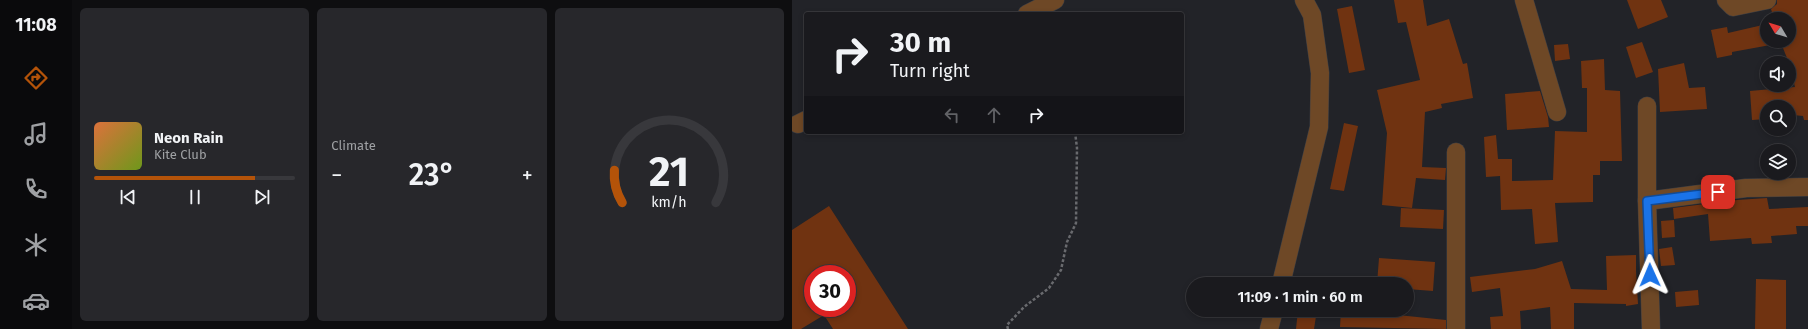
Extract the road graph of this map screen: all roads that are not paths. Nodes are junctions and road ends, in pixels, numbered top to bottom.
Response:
1 (1055, 0) edge
2 (1304, 0) edge
3 (1524, 0) edge
4 (1726, 0) edge
5 (1767, 0) edge
6 (1031, 12) edge
7 (1647, 106) dead end
8 (1557, 112) dead end
9 (1456, 152) dead end
10 (1808, 186) edge
11 (1647, 201) junction
12 (1283, 277) edge
13 (1272, 317) edge
14 (1269, 329) edge
15 (1456, 329) edge
16 (1651, 329) edge

1 - 6 street
2 - 12 street
3 - 8 street
4 - 5 street
7 - 11 street
9 - 15 street
10 - 11 street
11 - 16 street
13 - 14 street

